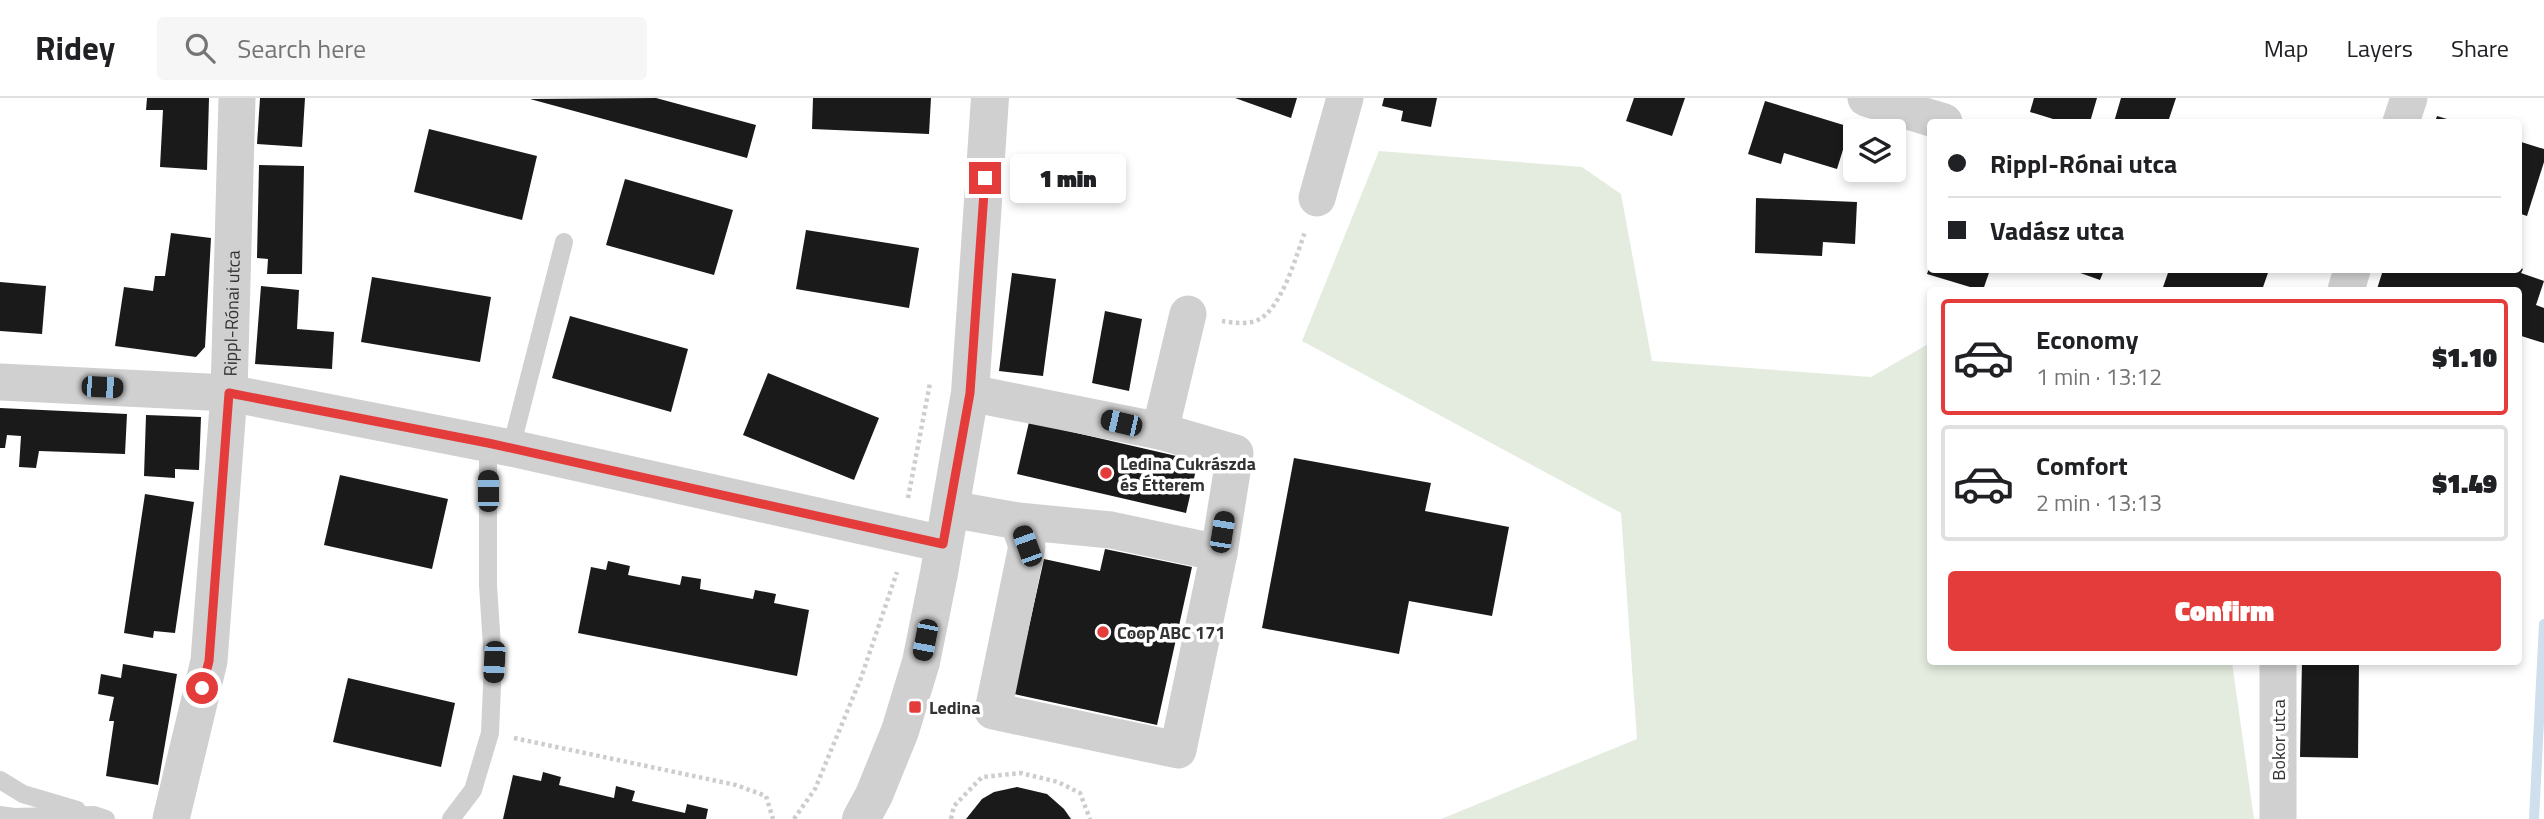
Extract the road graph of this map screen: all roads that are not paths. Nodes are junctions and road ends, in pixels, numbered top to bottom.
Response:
1 (237, 98) edge
2 (990, 98) edge
3 (1345, 98) edge
4 (1866, 98) edge
5 (2409, 98) edge
6 (1934, 119) edge
7 (2402, 119) edge
8 (1317, 198) road end
9 (564, 243) dead end
10 (1188, 314) road end
11 (0, 382) edge
12 (229, 393) junction
13 (970, 393) junction
14 (1160, 431) junction
15 (499, 446) junction
16 (1018, 521) junction
17 (947, 527) junction
18 (1219, 553) junction
19 (2278, 665) edge
20 (0, 780) edge
21 (0, 815) edge
22 (100, 817) edge
23 (171, 819) edge
24 (451, 819) edge
25 (861, 819) edge
26 (2278, 819) edge

1 - 12 street, Rippl-Rónai utca
2 - 13 street
3 - 8 street
4 - 6 street
5 - 7 street
9 - 15 lane
10 - 14 street
11 - 12 street
12 - 15 street
12 - 23 street, Rippl-Rónai utca
13 - 14 street
13 - 17 street
14 - 18 street
15 - 17 street
15 - 24 lane
16 - 17 street
16 - 18 street
16 - 18 street
17 - 25 street
19 - 26 street, Bokor utca
20 - 22 lane
21 - 22 lane

